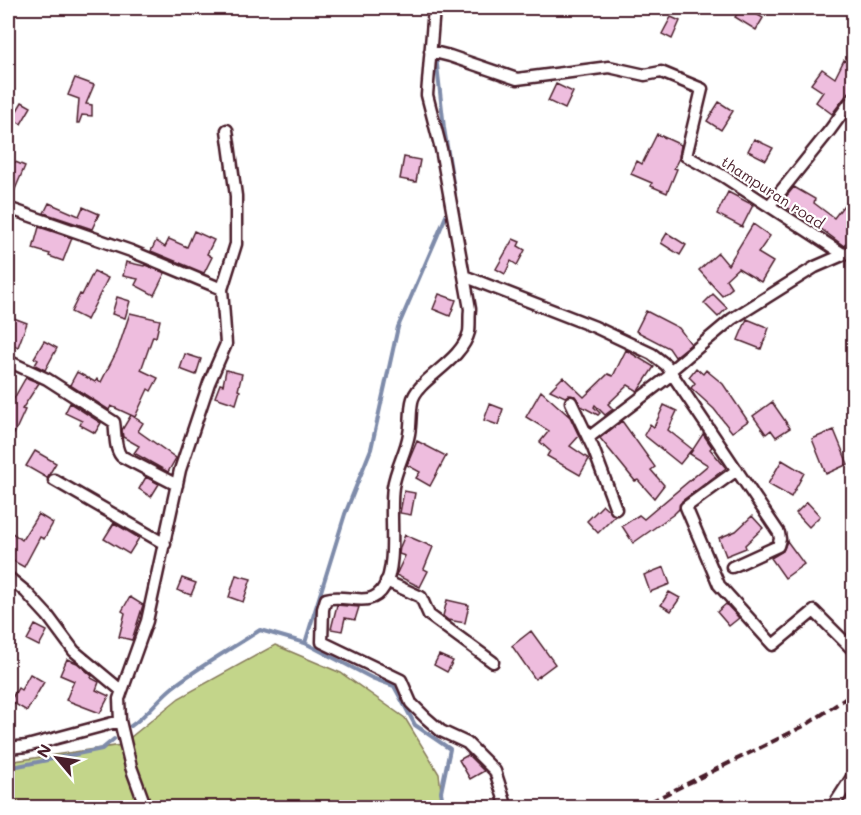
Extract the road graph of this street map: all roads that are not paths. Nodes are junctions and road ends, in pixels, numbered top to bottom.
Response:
1 (434, 8) edge
2 (431, 51) junction
3 (854, 97) edge
4 (227, 130) dead end
5 (769, 206) junction
6 (8, 208) edge
7 (848, 252) edge
8 (464, 276) junction
9 (222, 289) junction
10 (8, 361) edge
11 (671, 373) junction
12 (571, 402) dead end
13 (588, 438) junction
14 (737, 470) junction
15 (54, 480) dead end
16 (177, 485) junction
17 (616, 509) dead end
18 (165, 544) junction
19 (732, 567) dead end
20 (8, 578) edge
21 (386, 581) junction
22 (853, 650) edge
23 (493, 662) dead end
24 (122, 691) junction
25 (120, 721) junction
26 (8, 748) edge
27 (854, 774) edge
28 (146, 807) edge
29 (507, 807) edge
30 (831, 807) edge

1 - 2 street
2 - 5 street, thampuran road
2 - 8 street
3 - 5 street
4 - 9 street
5 - 7 street, thampuran road
6 - 9 street
7 - 11 street
8 - 11 street
8 - 21 street
9 - 16 street
10 - 16 street
11 - 13 street
11 - 14 street
12 - 13 street
13 - 17 street
14 - 19 street
14 - 22 street
15 - 18 street
16 - 18 street
18 - 24 street
20 - 24 street
21 - 23 street
21 - 29 street
24 - 25 street
25 - 26 street
25 - 28 street
27 - 30 street

